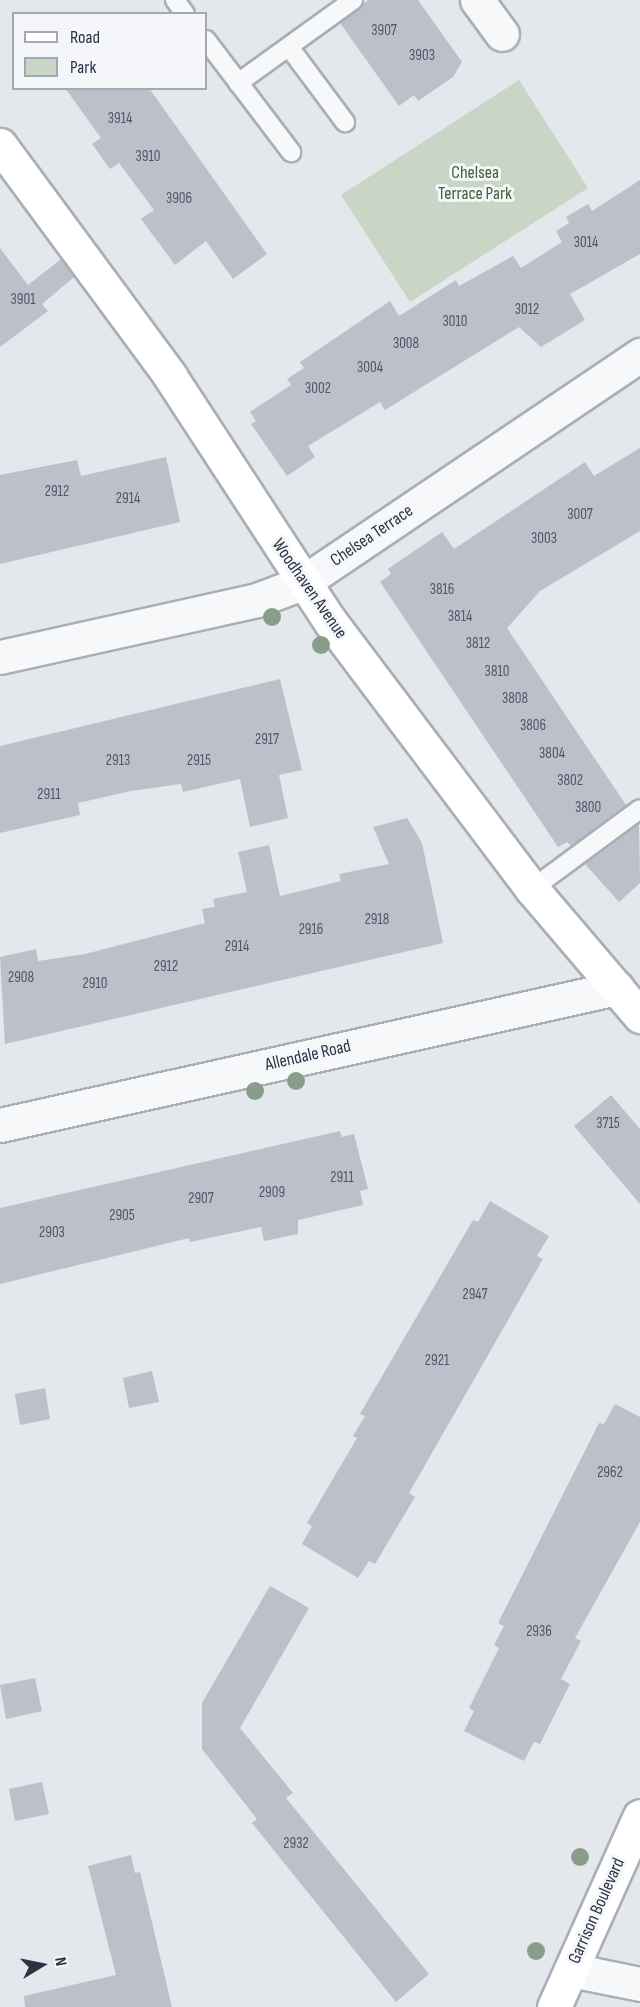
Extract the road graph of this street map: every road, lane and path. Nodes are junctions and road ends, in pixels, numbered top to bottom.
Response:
1 (352, 0) edge
2 (477, 0) edge
3 (502, 34) dead end
4 (207, 41) edge
5 (289, 47) junction
6 (238, 83) junction
7 (345, 122) dead end
8 (0, 146) edge
9 (291, 152) dead end
10 (640, 356) edge
11 (302, 583) junction
12 (0, 657) edge
13 (640, 809) edge
14 (532, 889) junction
15 (617, 987) junction
16 (640, 1016) edge
17 (0, 1125) edge
18 (640, 1815) edge
19 (571, 1970) junction
20 (640, 1984) edge
21 (554, 2007) edge

1 - 5 lane
2 - 3 street
4 - 6 lane
5 - 6 lane
5 - 7 lane
6 - 9 lane
8 - 11 street, Woodhaven Avenue
10 - 11 street, Chelsea Terrace
11 - 12 street, Chelsea Terrace
11 - 14 street, Woodhaven Avenue
13 - 14 lane
14 - 15 street, Woodhaven Avenue
15 - 16 street, Woodhaven Avenue
15 - 17 street, Allendale Road
18 - 19 street, Garrison Boulevard
19 - 20 street
19 - 21 street, Garrison Boulevard

